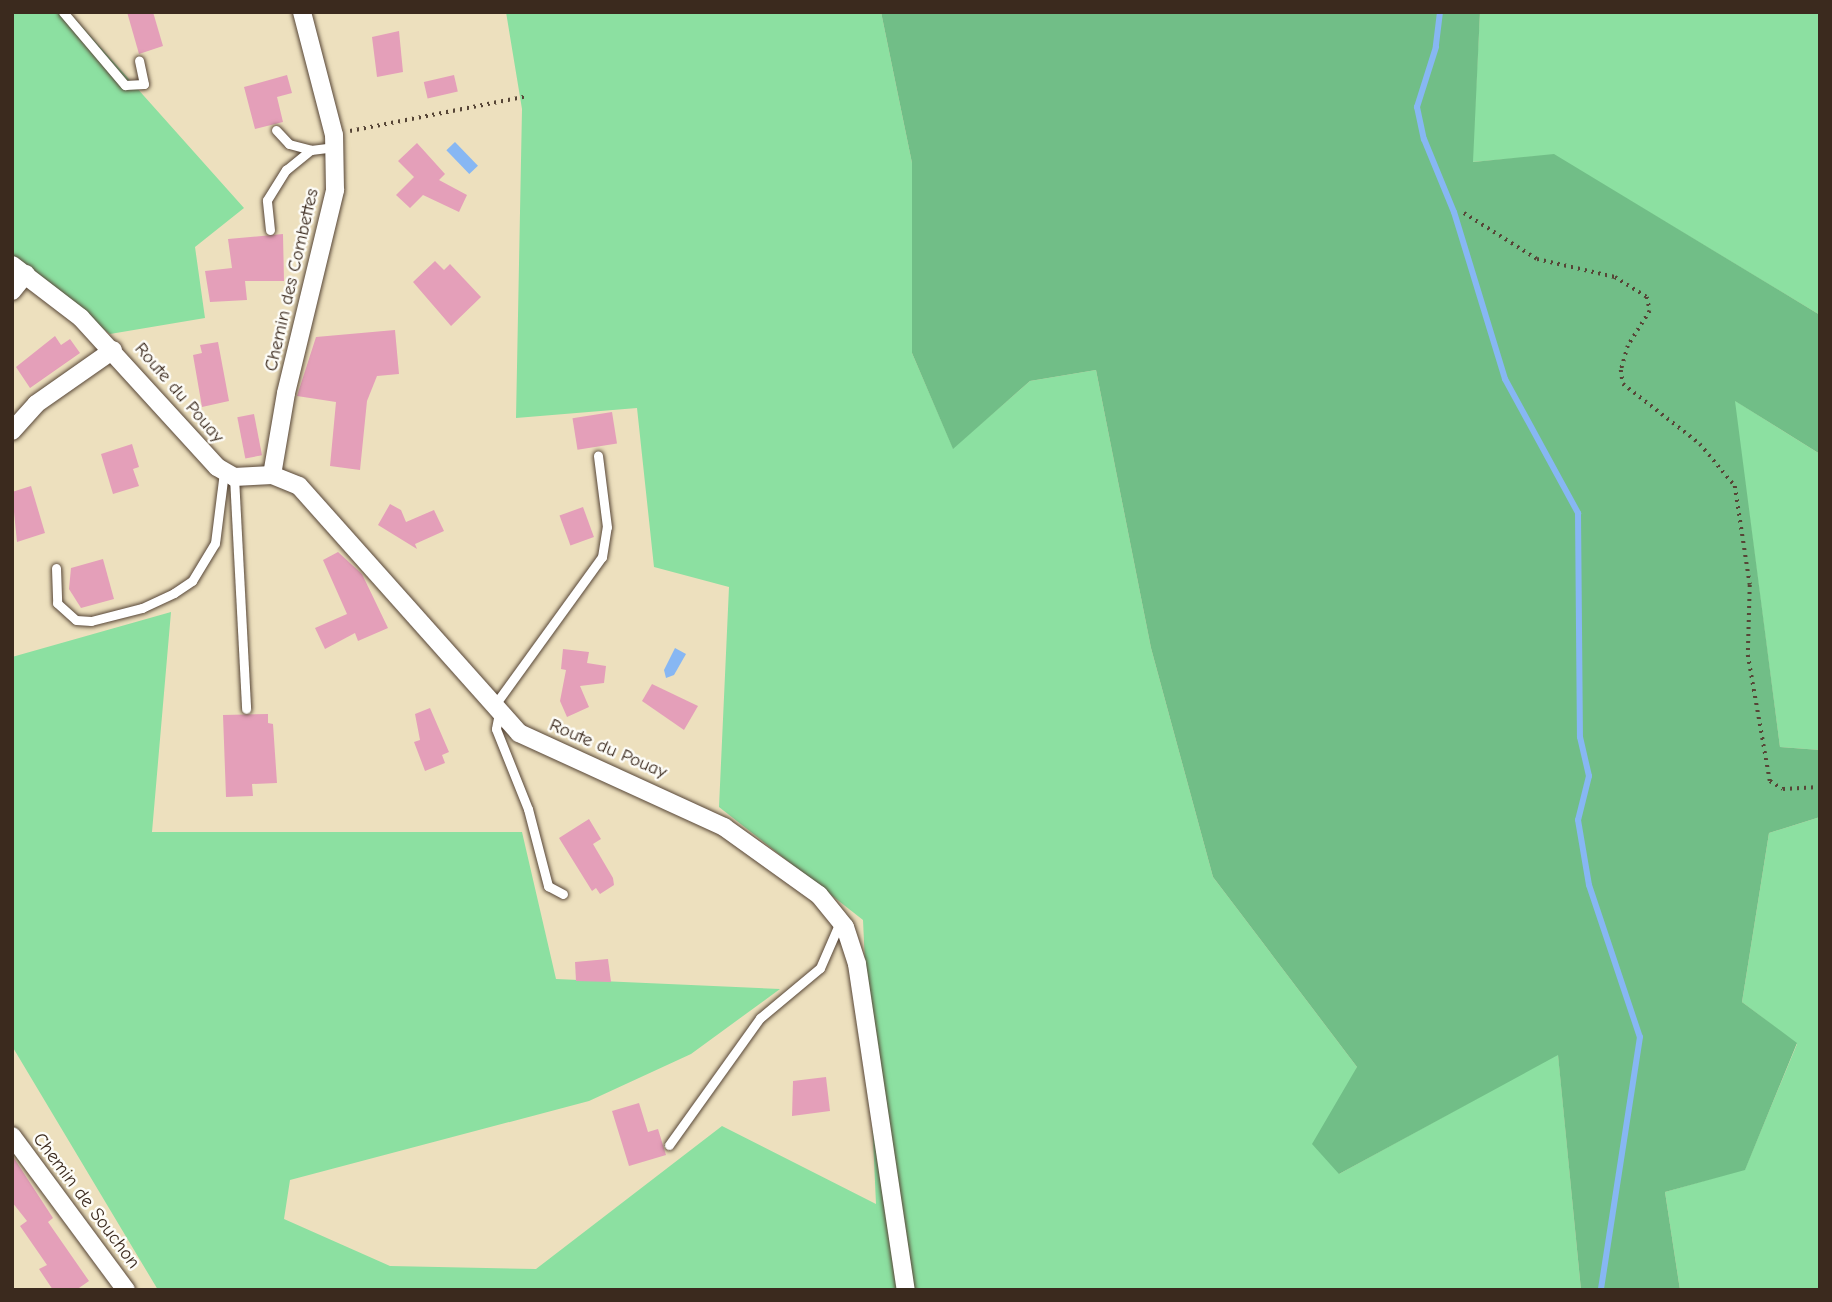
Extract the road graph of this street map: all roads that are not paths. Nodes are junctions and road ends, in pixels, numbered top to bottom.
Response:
1 (63, 12) edge
2 (302, 12) edge
3 (139, 61) dead end
4 (276, 130) dead end
5 (334, 141) junction
6 (311, 150) junction
7 (270, 230) dead end
8 (19, 270) edge
9 (12, 291) edge
10 (113, 350) junction
11 (12, 431) edge
12 (598, 456) dead end
13 (229, 475) junction
14 (272, 475) junction
15 (56, 568) dead end
16 (246, 709) dead end
17 (496, 709) junction
18 (563, 894) dead end
19 (840, 922) junction
20 (12, 1136) edge
21 (669, 1145) dead end
22 (120, 1288) edge
23 (906, 1290) edge

1 - 3 lane
2 - 5 street, Chemin des Combettes
4 - 6 lane
5 - 6 lane
5 - 14 street, Chemin des Combettes
6 - 7 lane
8 - 9 street, Route du Pouay
8 - 10 street, Route du Pouay
10 - 11 street, Route du Pouay
10 - 13 street, Route du Pouay
12 - 17 lane
13 - 14 street, Route du Pouay
13 - 15 lane
13 - 16 lane
14 - 17 street, Route du Pouay
17 - 18 lane
17 - 19 street, Route du Pouay
19 - 21 lane
19 - 23 street, Route du Pouay
20 - 22 street, Chemin de Souchon

